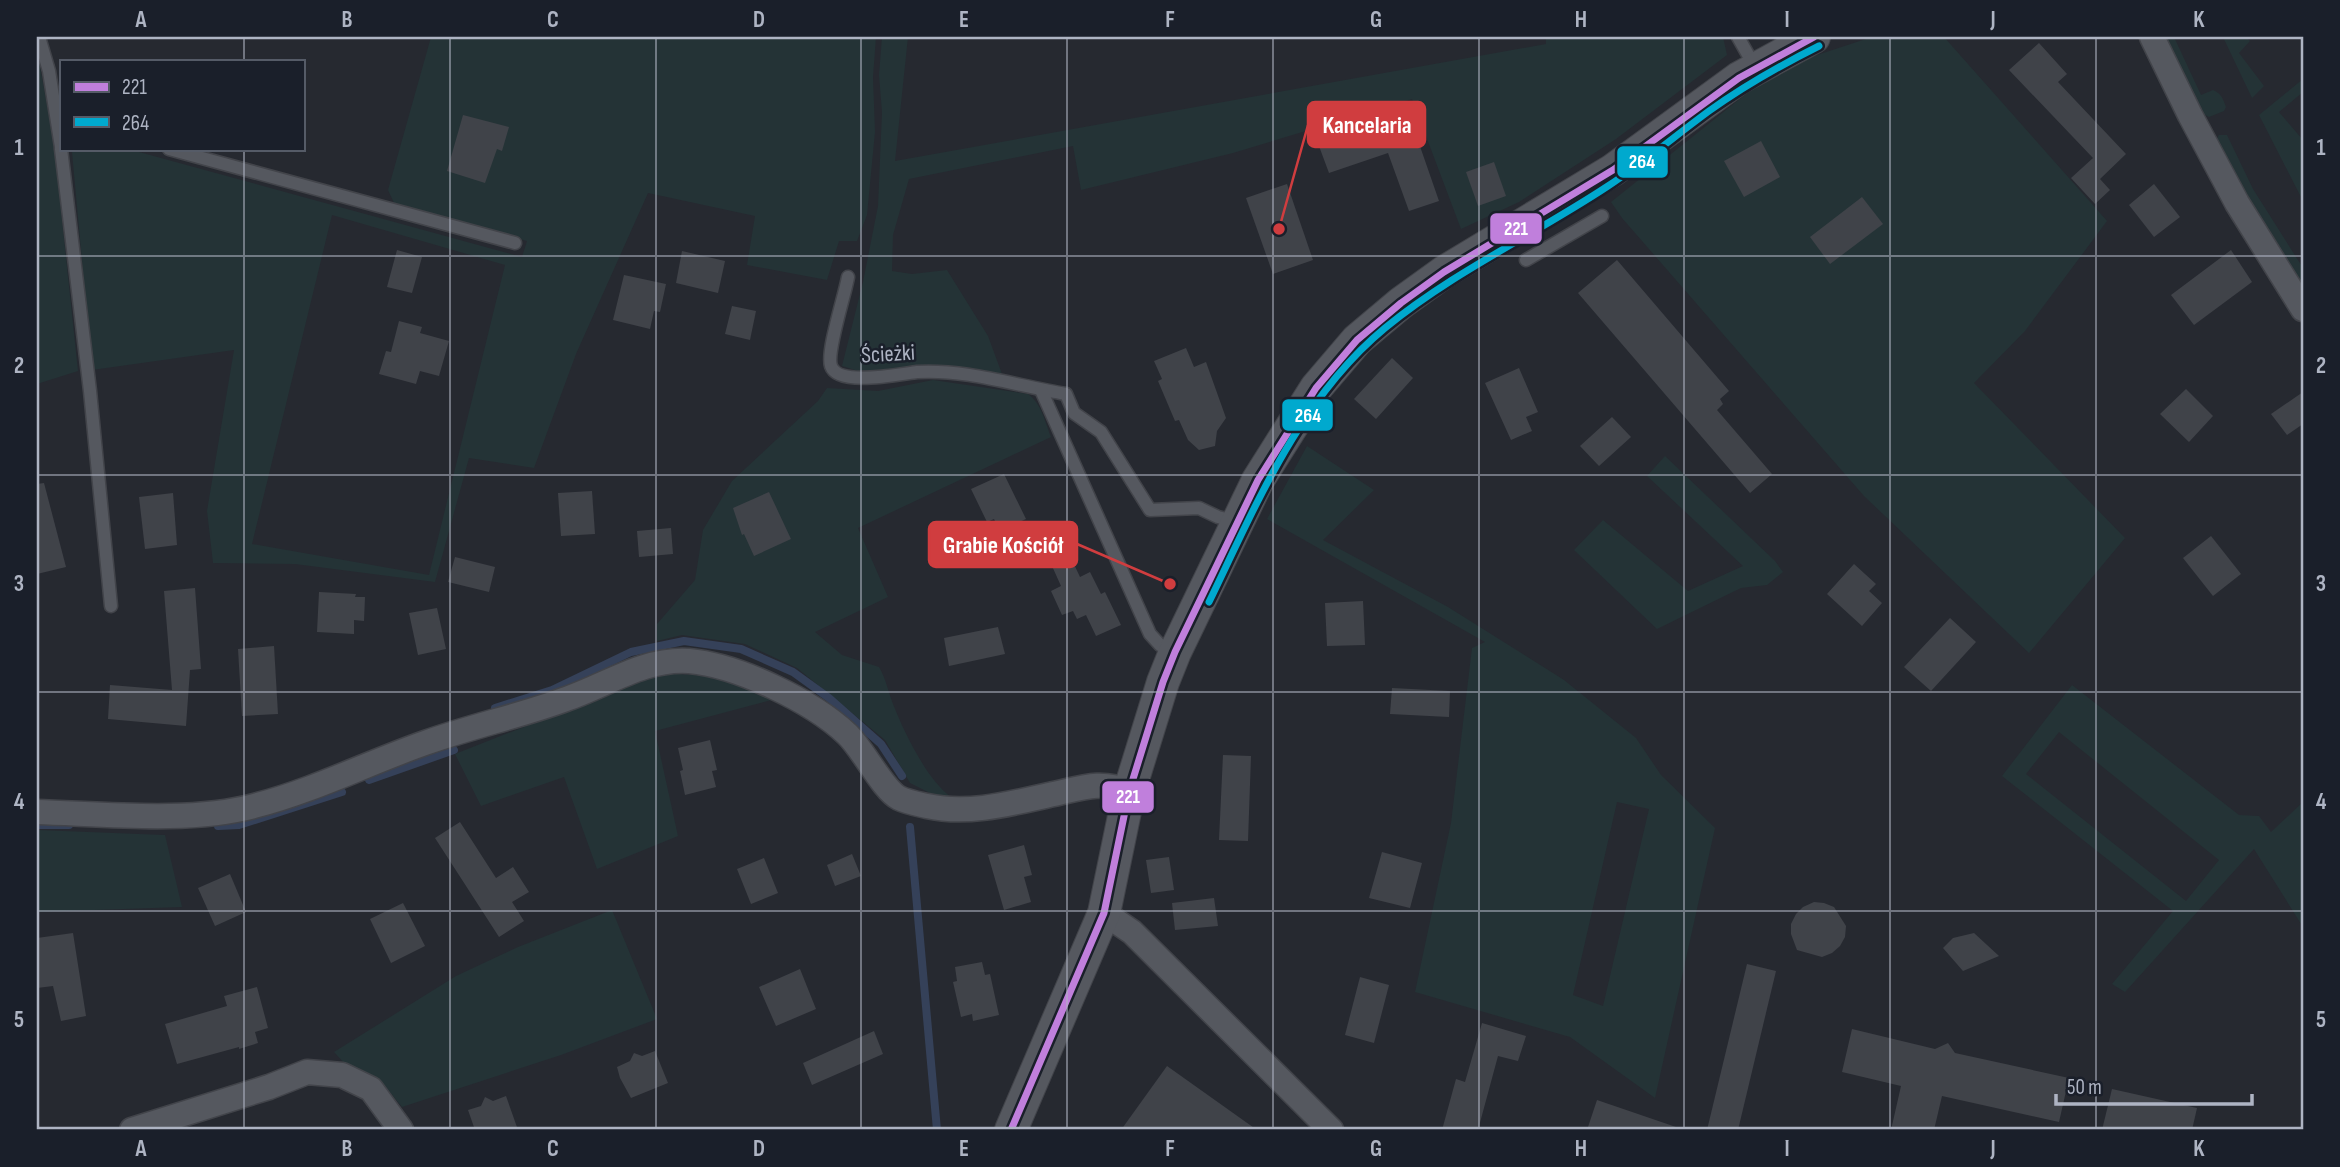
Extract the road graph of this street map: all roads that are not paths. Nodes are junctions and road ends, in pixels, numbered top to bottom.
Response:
1 (38, 37) edge
2 (1738, 37) edge
3 (1814, 37) edge
4 (2152, 37) edge
5 (1756, 68) junction
6 (60, 135) edge
7 (62, 150) edge
8 (173, 150) edge
9 (1602, 216) dead end
10 (516, 243) dead end
11 (1526, 260) dead end
12 (848, 277) dead end
13 (2303, 309) edge
14 (1041, 390) junction
15 (1237, 522) junction
16 (111, 606) dead end
17 (1175, 652) junction
18 (1129, 792) junction
19 (37, 812) edge
20 (1104, 913) junction
21 (132, 1130) edge
22 (401, 1130) edge
23 (1011, 1130) edge
24 (1331, 1130) edge

1 - 6 lane
2 - 5 lane
3 - 5 street
4 - 13 street
5 - 15 street
7 - 16 lane
8 - 10 lane
9 - 11 lane
12 - 14 lane, Ścieżki
14 - 15 lane, Ścieżki
14 - 17 lane
15 - 17 street
17 - 18 street
18 - 19 street
18 - 20 street
20 - 23 street
20 - 24 street
21 - 22 street

